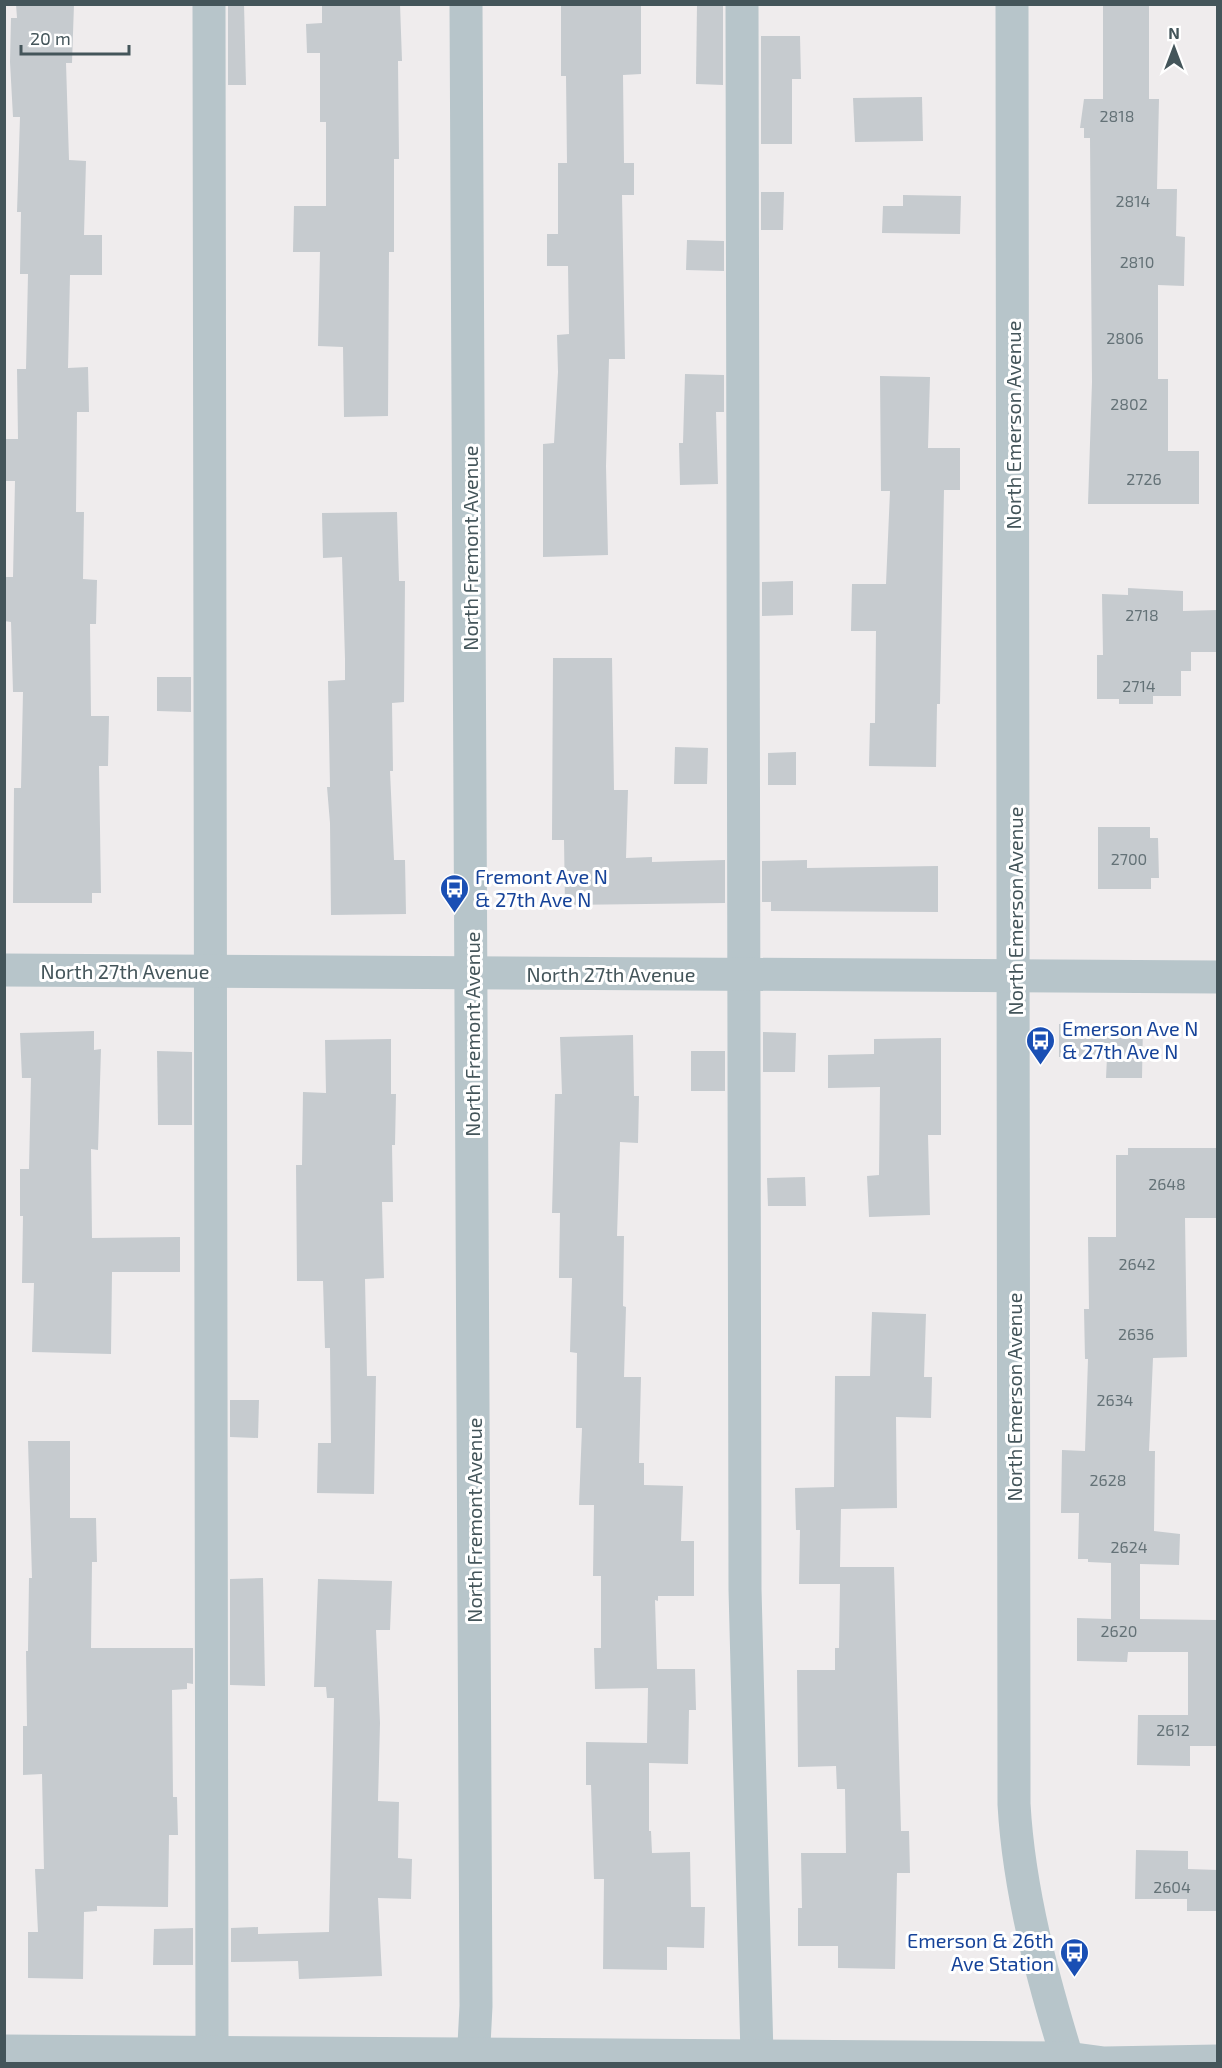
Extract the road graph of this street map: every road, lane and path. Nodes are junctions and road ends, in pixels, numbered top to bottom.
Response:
1 (209, 4) edge
2 (466, 4) edge
3 (742, 4) edge
4 (1012, 4) edge
5 (4, 970) edge
6 (210, 971) junction
7 (472, 973) junction
8 (744, 975) junction
9 (1015, 977) junction
10 (1218, 977) edge
11 (4, 2051) edge
12 (212, 2053) junction
13 (125, 2058) edge
14 (473, 2059) edge
15 (768, 2059) edge
16 (1068, 2061) edge
17 (1218, 2061) edge

1 - 6 street
2 - 7 street, North Fremont Avenue
3 - 8 street
4 - 9 street, North Emerson Avenue
5 - 6 street, North 27th Avenue
6 - 7 street, North 27th Avenue
6 - 12 street
7 - 8 street, North 27th Avenue
7 - 14 street, North Fremont Avenue
8 - 9 street, North 27th Avenue
8 - 15 street
9 - 10 street, North 27th Avenue
9 - 16 street, North Emerson Avenue
11 - 13 street
12 - 13 street
12 - 14 street
14 - 15 street
15 - 16 street
16 - 17 street

